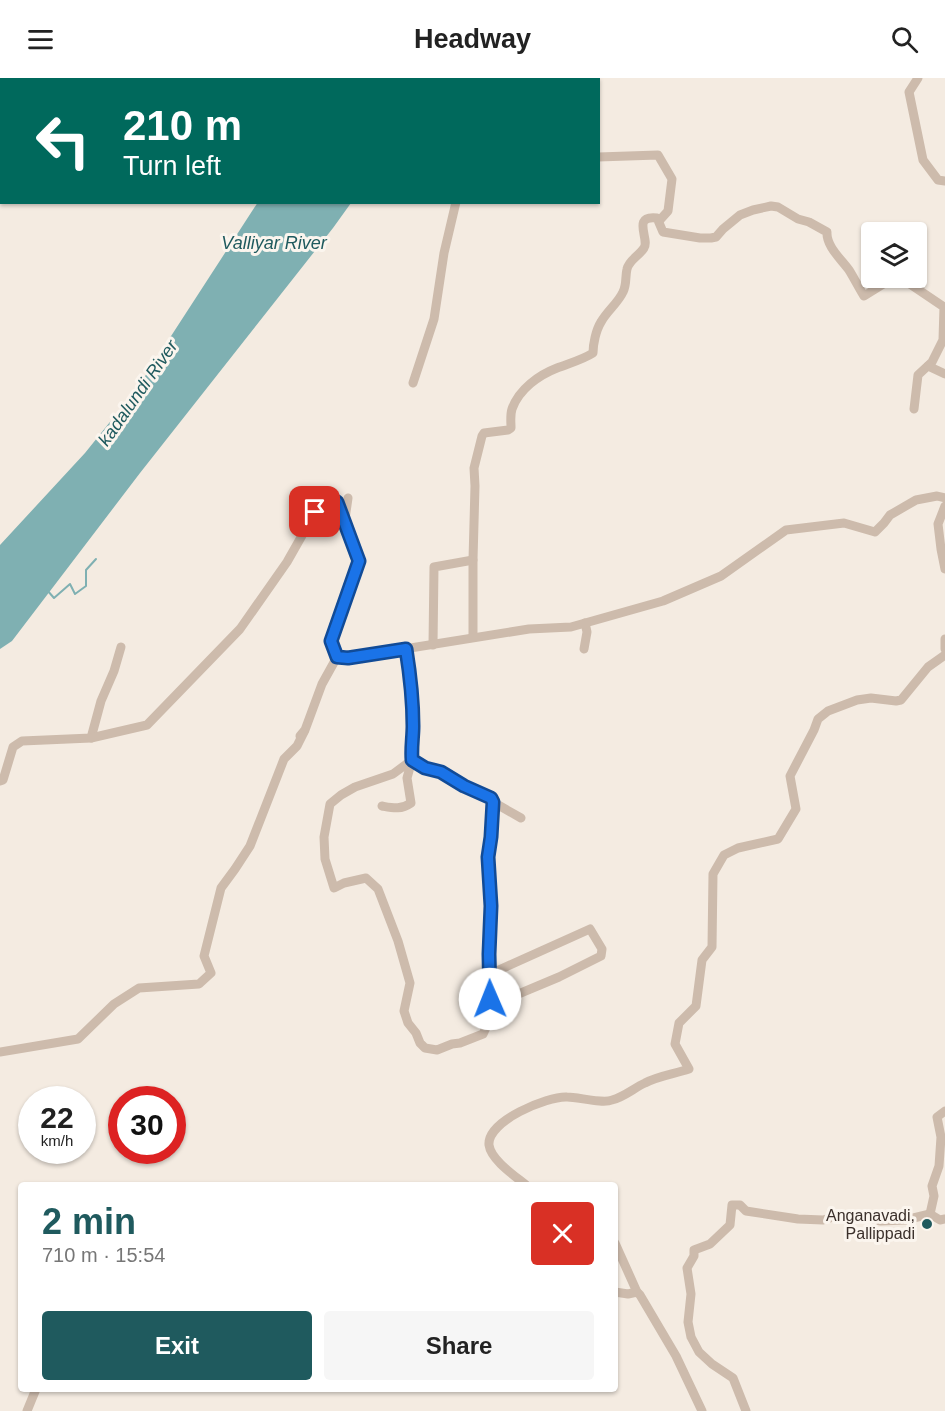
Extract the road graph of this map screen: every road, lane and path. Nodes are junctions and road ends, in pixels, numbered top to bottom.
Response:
1 (918, 78) edge
2 (600, 157) edge
3 (945, 181) edge
4 (456, 204) edge
5 (659, 221) junction
6 (877, 288) edge
7 (916, 288) edge
8 (928, 366) junction
9 (945, 374) edge
10 (413, 383) dead end
11 (914, 409) dead end
12 (348, 498) dead end
13 (945, 498) edge
14 (945, 506) edge
15 (344, 521) junction
16 (473, 560) junction
17 (945, 568) edge
18 (585, 623) junction
19 (473, 637) junction
20 (945, 639) edge
21 (433, 645) junction
22 (121, 647) dead end
23 (406, 649) junction
24 (584, 649) dead end
25 (945, 649) edge
26 (945, 655) edge
27 (337, 657) junction
28 (91, 738) junction
29 (412, 760) junction
30 (0, 781) edge
31 (493, 802) junction
32 (382, 806) dead end
33 (521, 818) dead end
34 (490, 974) junction
35 (490, 999) junction
36 (0, 1052) edge
37 (945, 1112) edge
38 (522, 1182) edge
39 (930, 1214) junction
40 (945, 1219) edge
41 (618, 1250) edge
42 (618, 1292) edge
43 (636, 1292) junction
44 (35, 1392) edge
45 (27, 1411) edge
46 (702, 1411) edge
47 (746, 1411) edge

1 - 3 street
2 - 5 street
4 - 10 street
5 - 6 street
5 - 16 street
7 - 8 street
8 - 9 street
8 - 11 street
12 - 15 street
13 - 18 street
14 - 17 street
15 - 27 street
15 - 28 street
16 - 19 street
16 - 21 street
18 - 19 street
18 - 24 street
19 - 21 street
20 - 25 street
21 - 23 street
22 - 28 street
23 - 27 street
23 - 29 street
26 - 38 street
27 - 36 street
28 - 30 street
29 - 31 street
29 - 32 street
29 - 35 street
31 - 33 street
31 - 34 street
34 - 35 street
34 - 35 street
37 - 39 street
39 - 40 street
39 - 47 street
41 - 43 street
42 - 43 street
43 - 46 street
44 - 45 street

